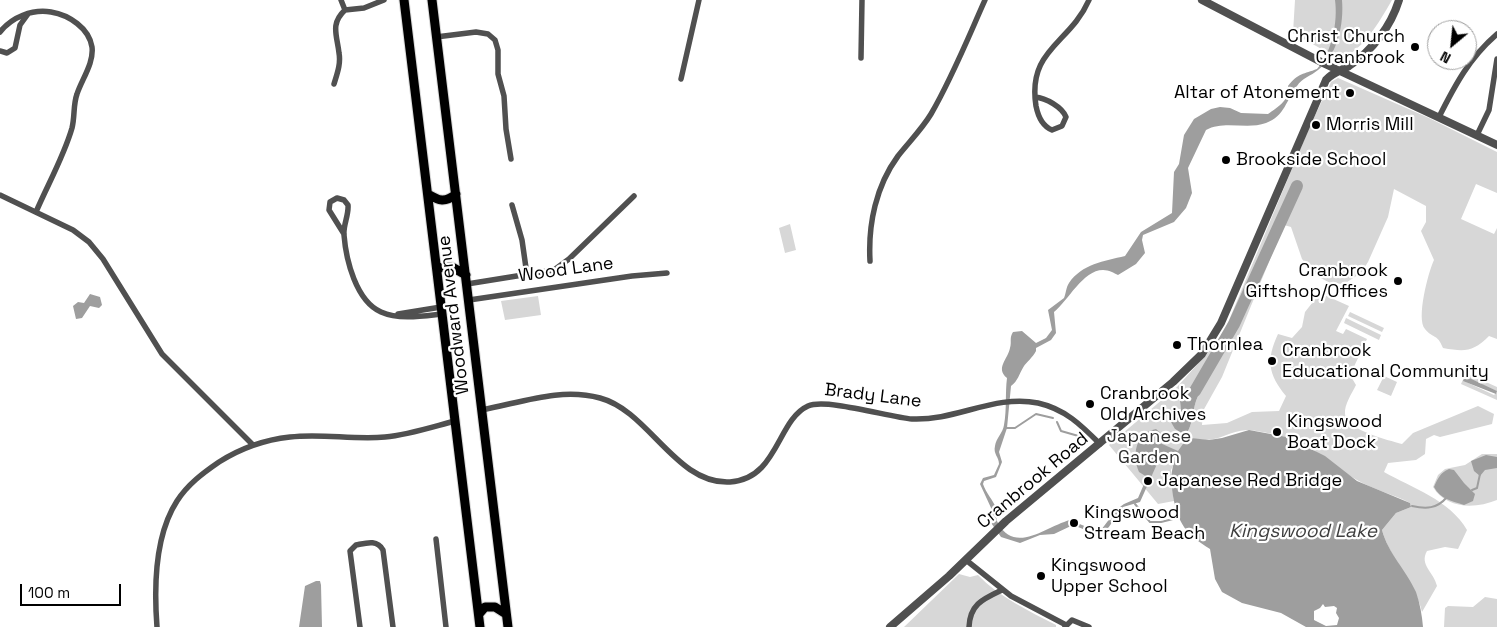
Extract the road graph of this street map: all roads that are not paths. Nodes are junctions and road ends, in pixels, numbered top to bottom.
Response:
1 (341, 0) edge
2 (384, 0) edge
3 (404, 0) edge
4 (432, 0) edge
5 (698, 0) edge
6 (862, 0) edge
7 (986, 0) edge
8 (1088, 0) edge
9 (1202, 0) edge
10 (1399, 0) edge
11 (345, 10) junction
12 (28, 14) junction
13 (0, 32) edge
14 (1497, 34) edge
15 (436, 37) junction
16 (0, 50) edge
17 (861, 58) dead end
18 (1497, 59) edge
19 (1338, 70) junction
20 (681, 79) dead end
21 (334, 84) dead end
22 (1035, 97) junction
23 (1439, 117) junction
24 (1477, 135) junction
25 (1497, 145) edge
26 (511, 159) dead end
27 (428, 194) junction
28 (456, 194) junction
29 (0, 195) edge
30 (634, 196) dead end
31 (512, 205) dead end
32 (36, 212) junction
33 (344, 234) junction
34 (870, 261) dead end
35 (436, 268) junction
36 (667, 273) dead end
37 (527, 275) junction
38 (466, 279) junction
39 (469, 300) junction
40 (442, 311) junction
41 (481, 410) junction
42 (455, 421) junction
43 (252, 444) junction
44 (1100, 444) junction
45 (436, 539) dead end
46 (966, 560) junction
47 (1002, 590) junction
48 (479, 614) junction
49 (506, 614) junction
50 (1066, 626) edge
51 (158, 627) edge
52 (360, 627) edge
53 (393, 627) edge
54 (446, 627) edge
55 (480, 627) edge
56 (508, 627) edge
57 (890, 627) edge
58 (969, 627) edge
59 (1089, 627) edge

1 - 11 street
2 - 11 street
3 - 27 main road, Woodward Avenue
4 - 15 main road, Woodward Avenue
5 - 20 street
6 - 17 street
7 - 34 street
8 - 22 street
9 - 19 street
10 - 19 street, Cranbrook Road
11 - 21 street
12 - 13 street
12 - 16 street
12 - 32 street
14 - 23 street
15 - 26 street
15 - 28 main road, Woodward Avenue
18 - 24 street
19 - 23 street
19 - 44 street, Cranbrook Road
22 - 22 street
23 - 24 street
24 - 25 street
27 - 28 main road
27 - 35 main road, Woodward Avenue
28 - 38 main road, Woodward Avenue
29 - 32 street
30 - 37 street
31 - 37 street
32 - 43 street
33 - 33 street
33 - 40 street
35 - 38 main road
35 - 40 main road, Woodward Avenue
36 - 39 street, Wood Lane
37 - 38 street
38 - 39 main road, Woodward Avenue
39 - 41 main road, Woodward Avenue
40 - 42 main road, Woodward Avenue
41 - 44 street, Brady Lane
41 - 49 main road, Woodward Avenue
42 - 43 street
42 - 48 main road, Woodward Avenue
43 - 51 street
44 - 46 street, Cranbrook Road
45 - 54 street
46 - 47 street
46 - 57 street, Cranbrook Road
47 - 50 street
47 - 58 street
48 - 49 main road
48 - 55 main road, Woodward Avenue
49 - 56 main road, Woodward Avenue
50 - 59 street
52 - 53 street

